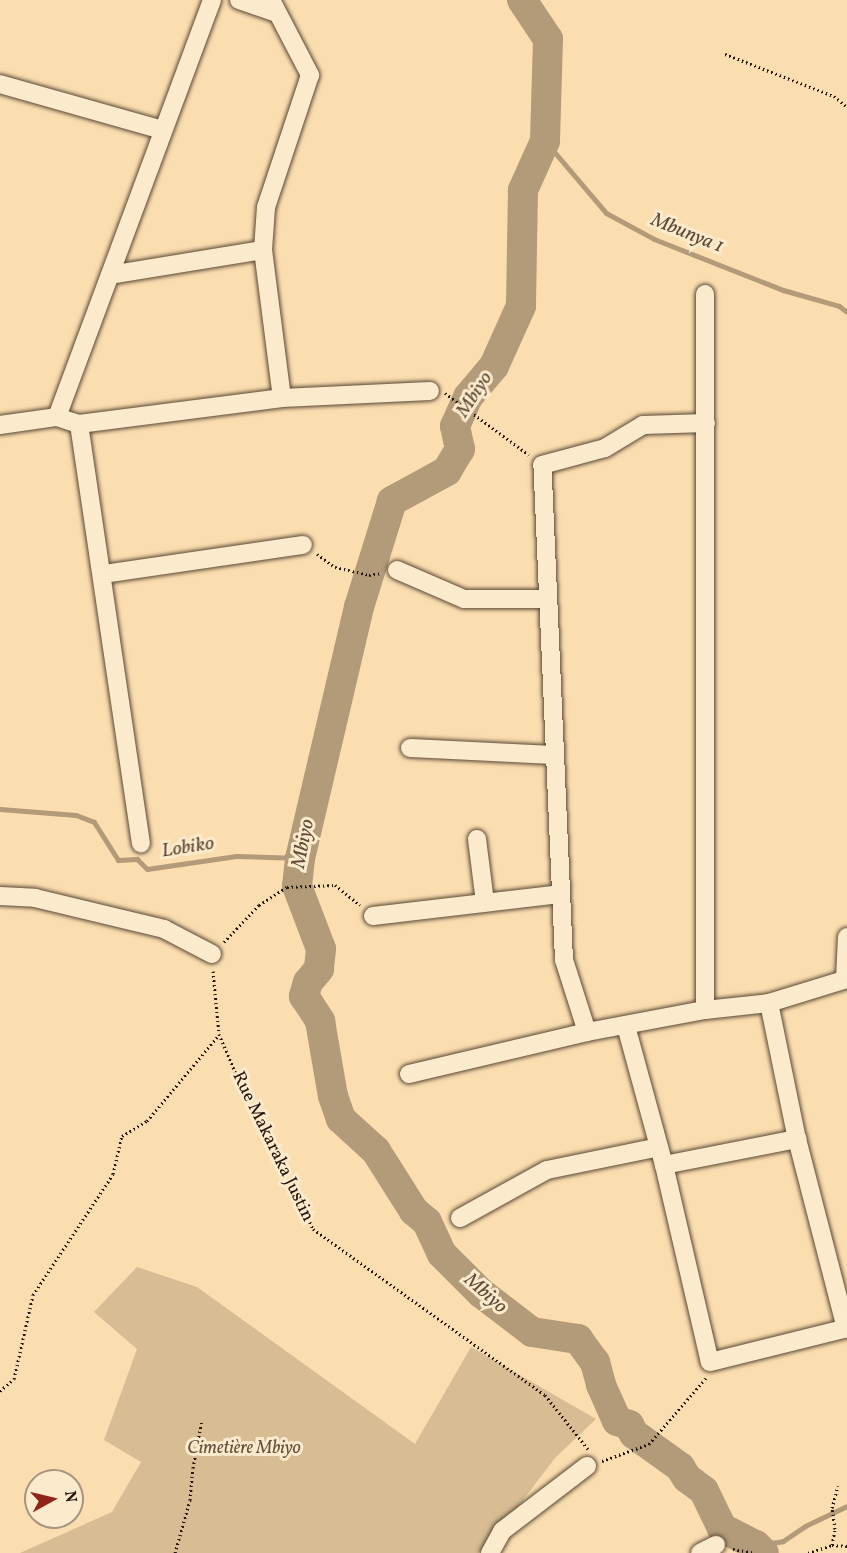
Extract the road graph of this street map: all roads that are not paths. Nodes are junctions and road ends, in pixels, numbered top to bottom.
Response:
1 (212, 0) edge
2 (239, 0) edge
3 (274, 7) edge
4 (0, 84) edge
5 (164, 130) junction
6 (263, 250) junction
7 (110, 275) junction
8 (705, 294) dead end
9 (430, 391) dead end
10 (282, 398) junction
11 (57, 417) junction
12 (706, 423) junction
13 (79, 424) junction
14 (0, 425) edge
15 (303, 544) road end
16 (397, 570) road end
17 (103, 574) junction
18 (546, 599) junction
19 (410, 748) dead end
20 (554, 755) junction
21 (477, 839) dead end
22 (141, 843) dead end
23 (560, 894) junction
24 (0, 896) edge
25 (485, 902) junction
26 (373, 916) road end
27 (847, 937) edge
28 (212, 954) road end
29 (846, 979) edge
30 (769, 1004) junction
31 (705, 1010) junction
32 (626, 1026) junction
33 (587, 1032) junction
34 (410, 1074) dead end
35 (797, 1138) junction
36 (659, 1147) junction
37 (664, 1165) junction
38 (460, 1218) dead end
39 (847, 1329) edge
40 (593, 1464) road end
41 (490, 1553) edge

1 - 5 street
2 - 3 street
3 - 6 street
4 - 5 street
5 - 7 street
6 - 7 street
6 - 10 street
7 - 11 street
8 - 12 street
9 - 10 street
10 - 13 street
11 - 13 street
11 - 14 street
12 - 18 street
12 - 31 street
13 - 17 street
15 - 17 street
16 - 18 street
17 - 22 street
18 - 20 street
19 - 20 street
20 - 23 street
21 - 25 street
23 - 25 street
23 - 33 street
24 - 28 street
25 - 26 street
27 - 29 street
29 - 30 street
30 - 31 street
30 - 35 street
31 - 32 street
32 - 33 street
32 - 36 street
33 - 34 street
35 - 37 street
35 - 39 street
36 - 37 street
36 - 38 street
37 - 39 street
40 - 41 street

